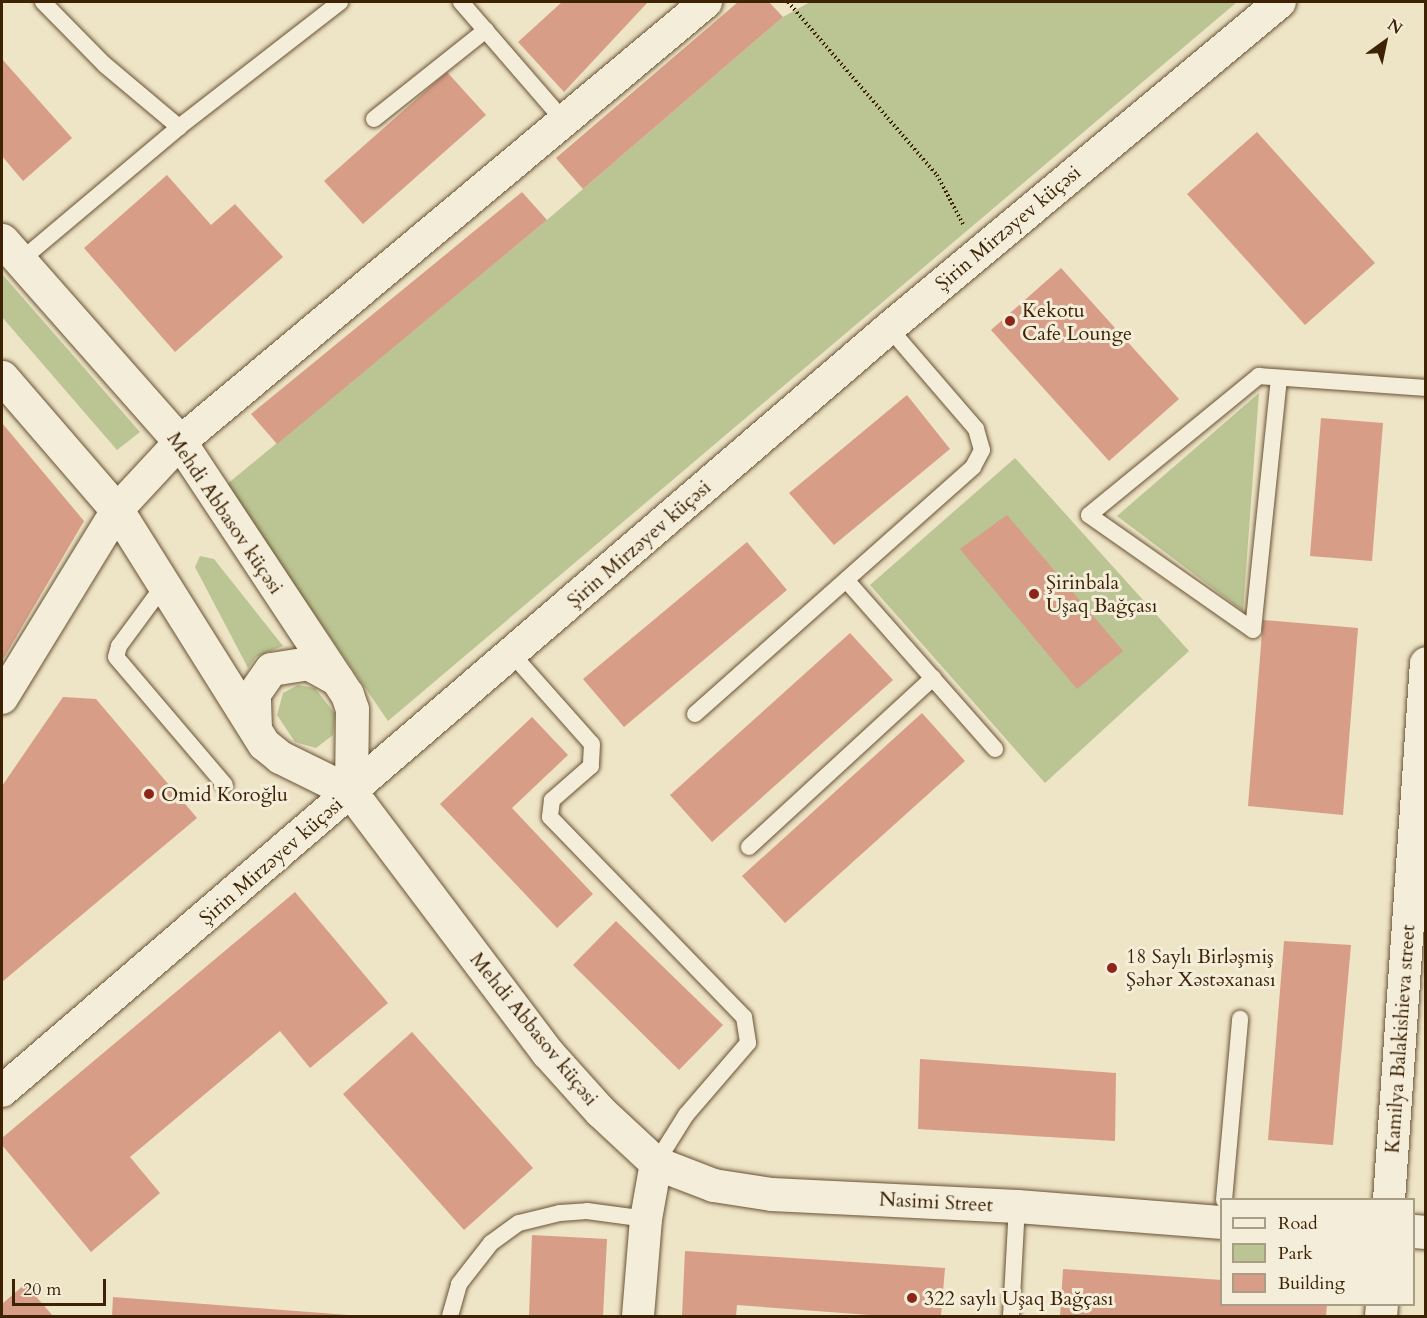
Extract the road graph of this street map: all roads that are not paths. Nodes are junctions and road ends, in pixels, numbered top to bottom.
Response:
1 (43, 2) edge
2 (340, 2) edge
3 (461, 2) edge
4 (706, 2) edge
5 (1280, 2) edge
6 (486, 30) junction
7 (374, 119) dead end
8 (565, 122) junction
9 (179, 127) junction
10 (11, 250) edge
11 (889, 328) junction
12 (2, 377) edge
13 (1279, 378) junction
14 (1425, 388) edge
15 (180, 442) junction
16 (117, 510) junction
17 (847, 581) junction
18 (164, 585) junction
19 (512, 654) junction
20 (1425, 663) edge
21 (933, 678) junction
22 (337, 679) junction
23 (2, 698) edge
24 (695, 714) dead end
25 (255, 729) junction
26 (995, 749) dead end
27 (225, 785) dead end
28 (351, 792) junction
29 (749, 847) dead end
30 (1240, 1019) dead end
31 (2, 1091) edge
32 (656, 1163) junction
33 (1224, 1198) edge
34 (1389, 1198) edge
35 (1017, 1206) junction
36 (646, 1219) junction
37 (1220, 1222) edge
38 (450, 1317) edge
39 (638, 1317) edge
40 (1011, 1317) edge

1 - 9 lane
2 - 9 lane
3 - 6 lane
4 - 8 street
5 - 11 street, Şirin Mirzəyev küçəsi
6 - 7 lane
6 - 8 lane
8 - 15 street
9 - 10 lane
10 - 15 street, Mehdi Abbasov küçəsi
11 - 17 lane
11 - 19 street, Şirin Mirzəyev küçəsi
12 - 16 street, Mehdi Abbasov küçəsi
13 - 13 lane
13 - 14 lane
15 - 16 street
15 - 22 street, Mehdi Abbasov küçəsi
16 - 18 street, Mehdi Abbasov küçəsi
16 - 23 street
17 - 21 lane
17 - 24 lane
18 - 25 street, Mehdi Abbasov küçəsi
18 - 27 lane
19 - 28 street, Şirin Mirzəyev küçəsi
19 - 32 lane
20 - 34 street, Kamilya Balakishieva street
21 - 26 lane
21 - 29 lane
22 - 25 street
22 - 28 street, Mehdi Abbasov küçəsi
25 - 28 street, Mehdi Abbasov küçəsi
28 - 31 street, Şirin Mirzəyev küçəsi
28 - 32 street, Mehdi Abbasov küçəsi
30 - 33 lane
32 - 35 street, Nasimi Street
32 - 36 street
35 - 37 street, Nasimi Street
35 - 40 lane
36 - 38 lane
36 - 39 street

